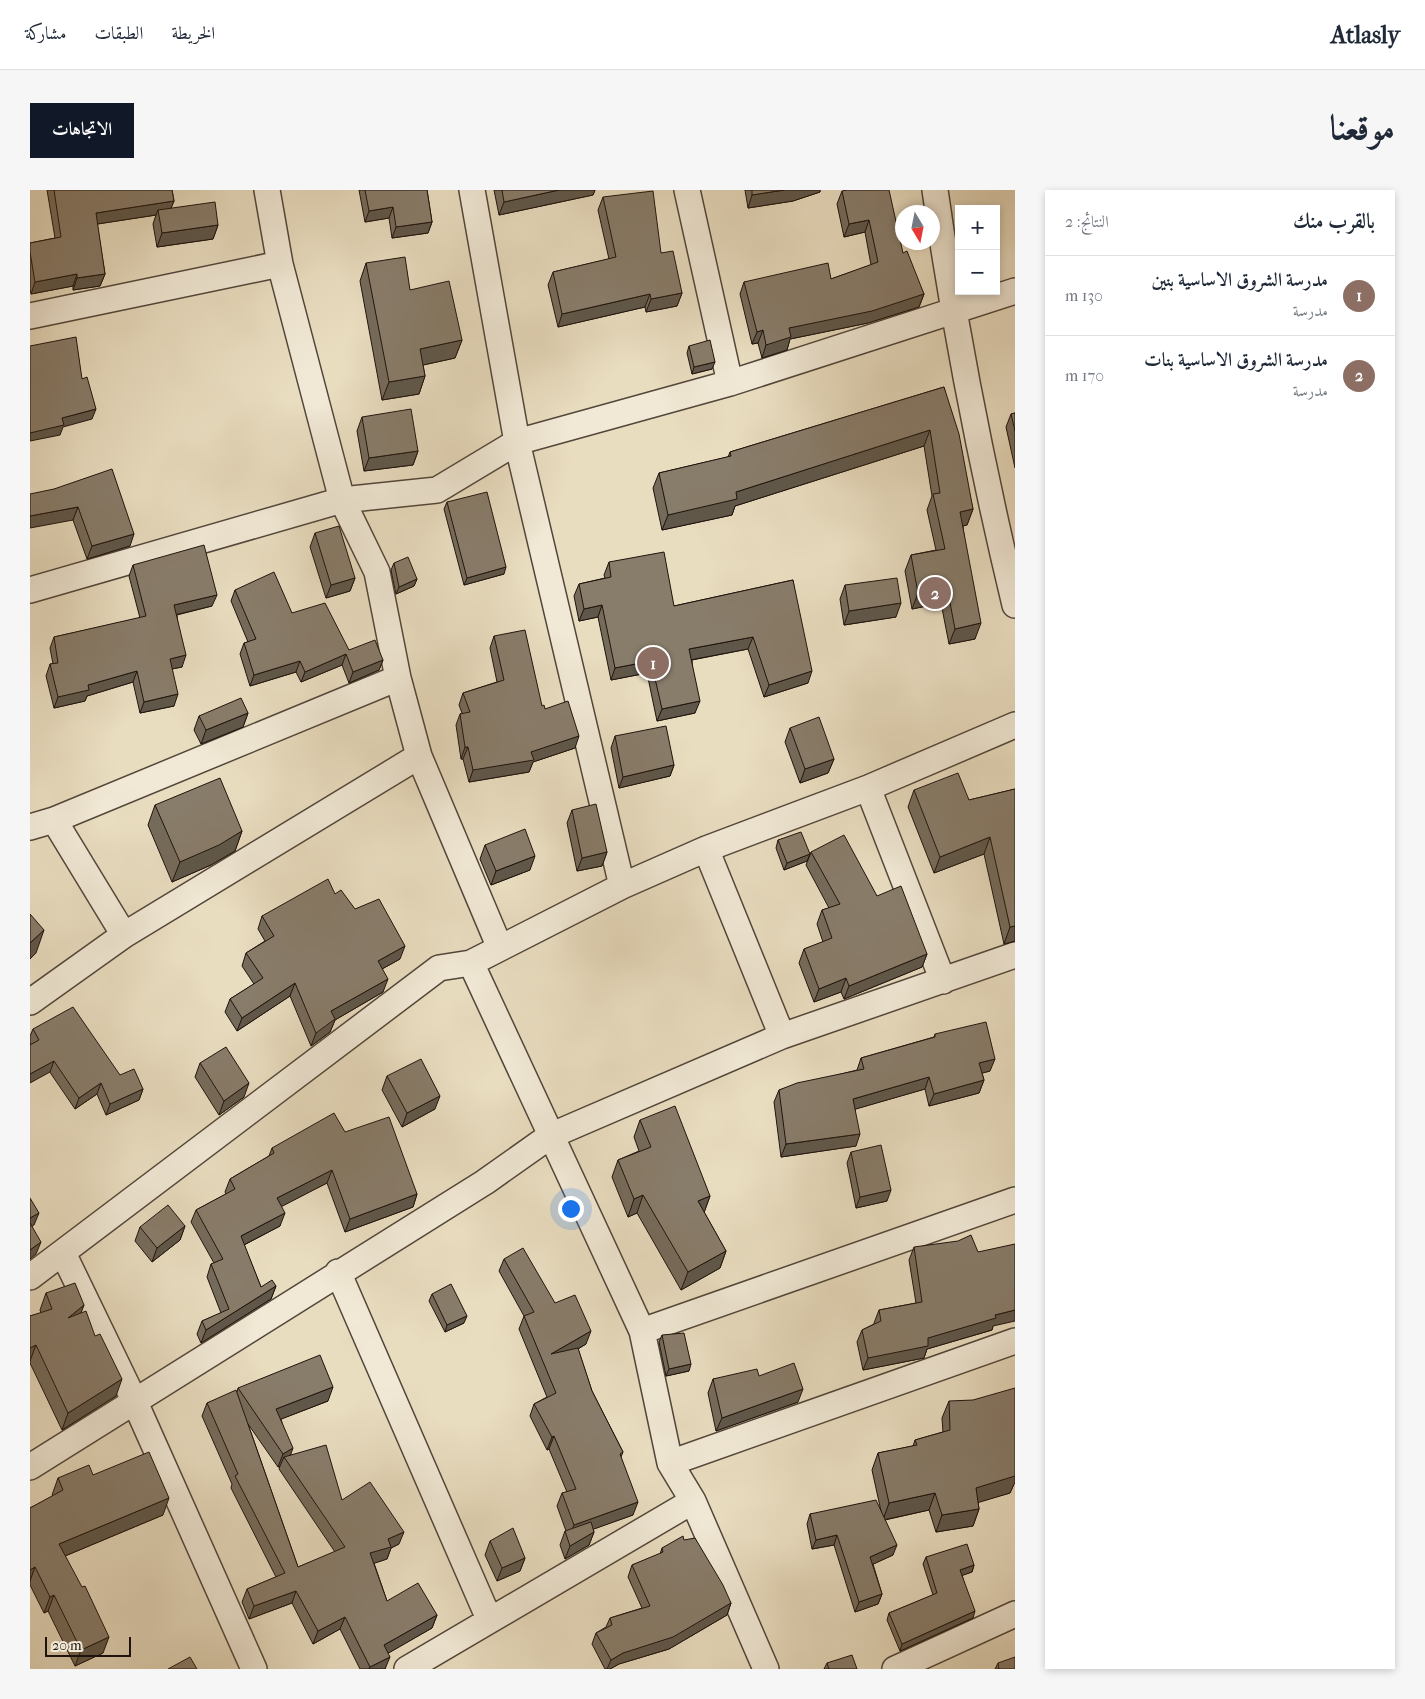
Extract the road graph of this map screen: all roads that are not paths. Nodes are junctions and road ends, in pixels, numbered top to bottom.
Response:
1 (267, 190) edge
2 (472, 190) edge
3 (688, 190) edge
4 (935, 190) edge
5 (280, 264) junction
6 (1015, 291) edge
7 (952, 310) junction
8 (30, 316) edge
9 (730, 383) junction
10 (517, 442) junction
11 (342, 500) junction
12 (1005, 516) edge
13 (30, 590) edge
14 (1015, 605) edge
15 (398, 678) junction
16 (1015, 725) edge
17 (419, 756) junction
18 (868, 788) junction
19 (54, 820) junction
20 (30, 828) edge
21 (706, 849) junction
22 (622, 886) junction
23 (124, 935) junction
24 (500, 948) junction
25 (1015, 955) edge
26 (471, 963) junction
27 (943, 980) junction
28 (30, 1002) edge
29 (782, 1036) junction
30 (550, 1136) junction
31 (1015, 1200) edge
32 (63, 1253) junction
33 (338, 1272) junction
34 (30, 1277) edge
35 (642, 1331) junction
36 (1015, 1341) edge
37 (134, 1400) junction
38 (670, 1463) junction
39 (30, 1467) edge
40 (693, 1502) junction
41 (1015, 1614) edge
42 (489, 1619) junction
43 (254, 1669) edge
44 (407, 1669) edge
45 (766, 1669) edge
46 (895, 1669) edge

1 - 5 street
2 - 10 street
3 - 9 street
4 - 7 street
5 - 8 street
5 - 11 street
6 - 7 street
7 - 9 street
7 - 12 street
9 - 10 street
10 - 11 street
10 - 22 street
11 - 13 street
11 - 15 street
12 - 14 street
15 - 17 street
15 - 19 street
16 - 18 street
17 - 23 street
17 - 24 street
18 - 21 street
18 - 27 street
19 - 20 street
19 - 23 street
21 - 22 street
21 - 29 street
22 - 24 street
23 - 28 street
24 - 26 street
25 - 27 street
26 - 30 street
26 - 32 street
27 - 29 street
29 - 30 street
30 - 33 street
30 - 35 street
31 - 35 street
32 - 34 street
32 - 37 street
33 - 37 street
33 - 42 street
35 - 38 street
36 - 38 street
37 - 39 street
37 - 43 street
38 - 40 street
40 - 42 street
40 - 45 street
41 - 46 street
42 - 44 street

